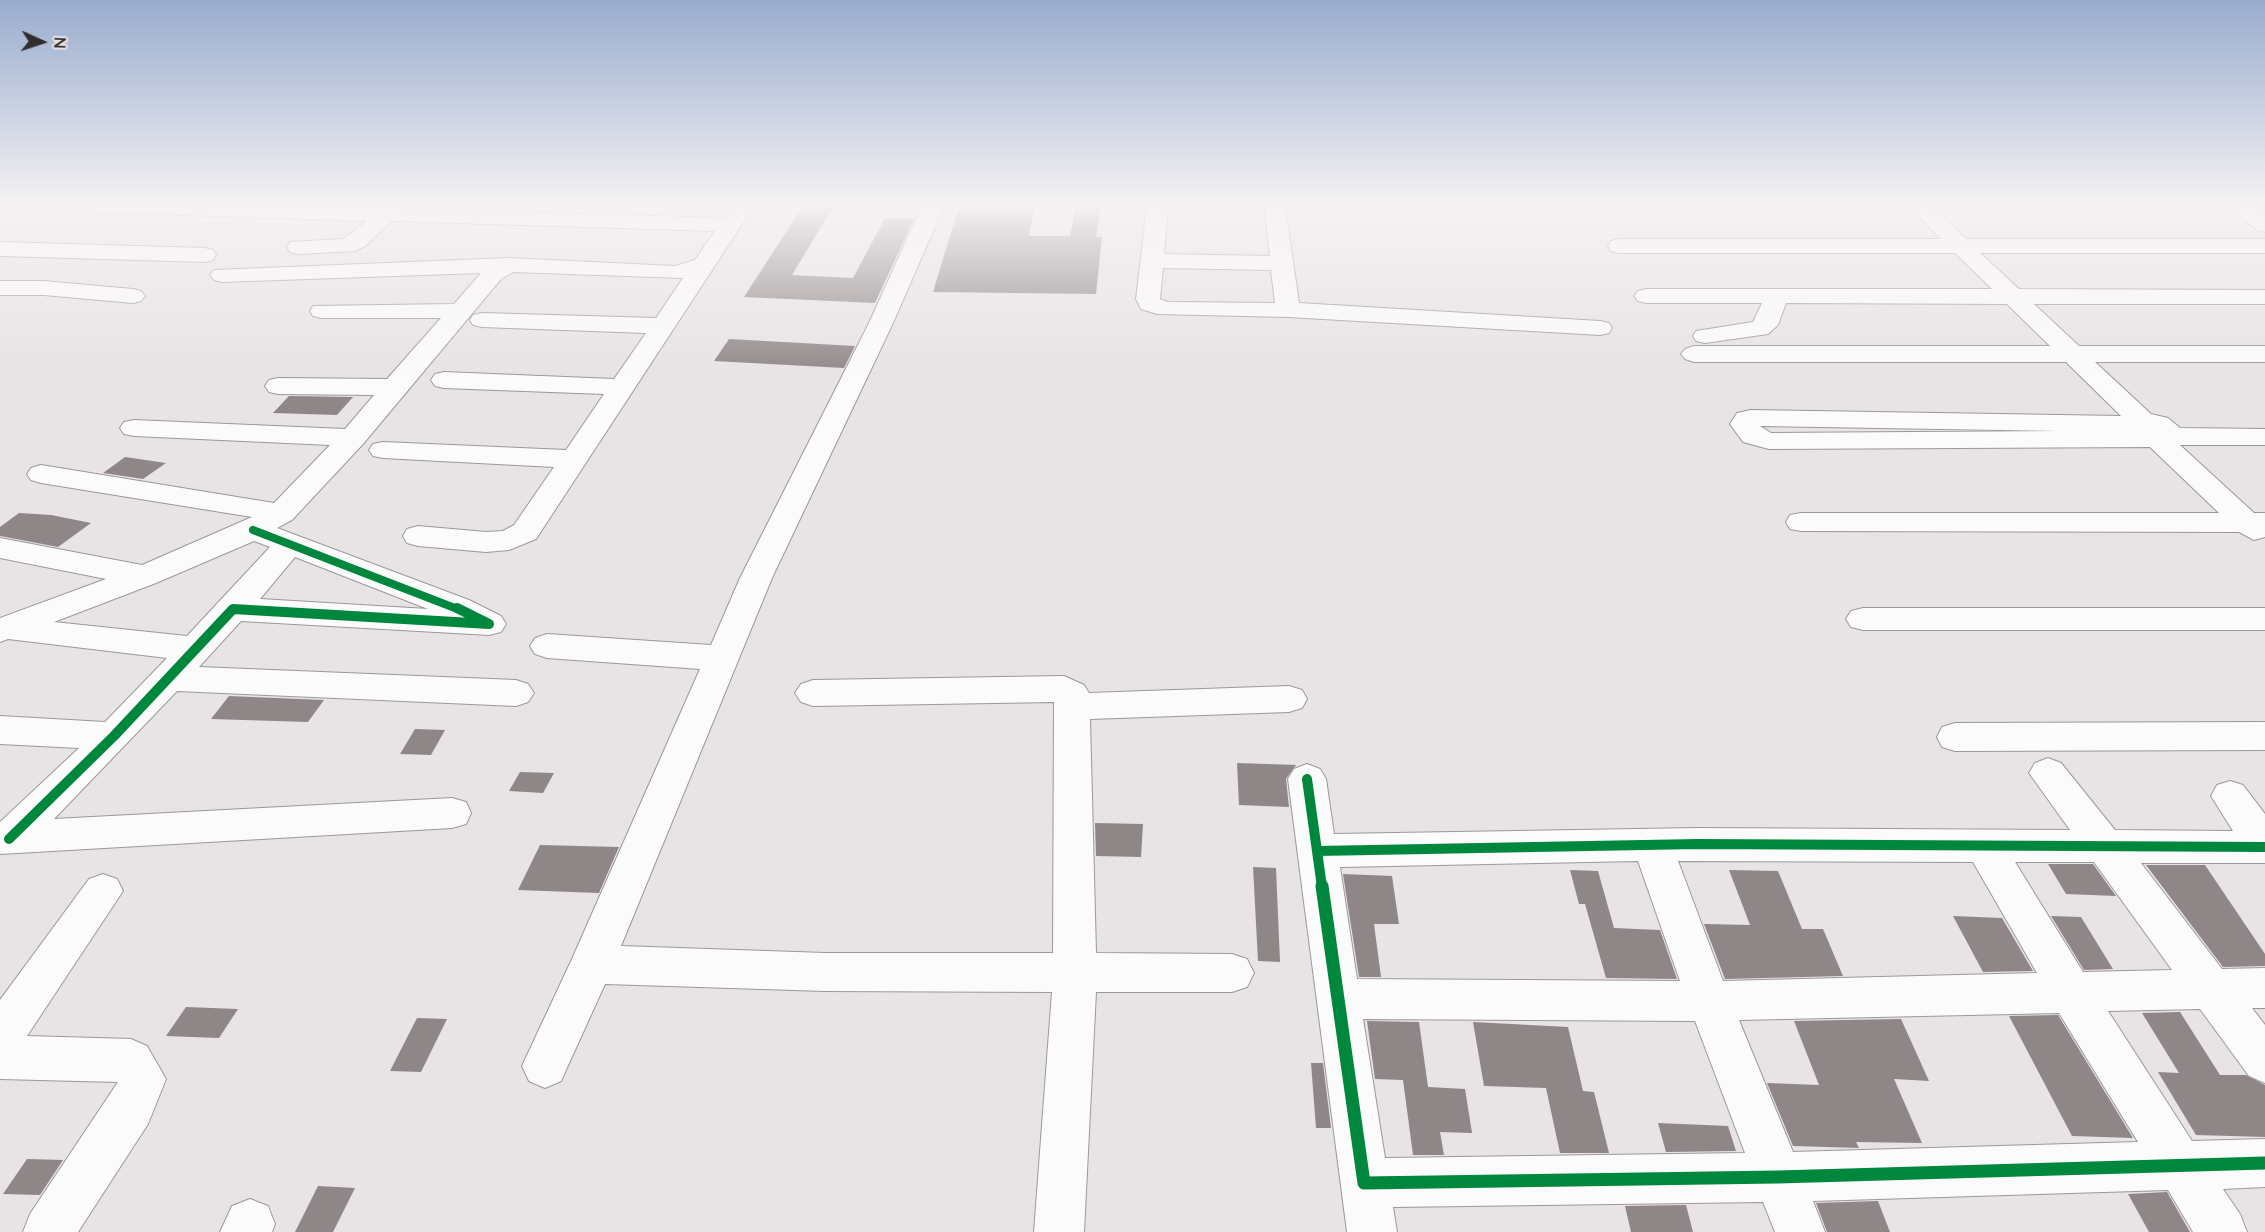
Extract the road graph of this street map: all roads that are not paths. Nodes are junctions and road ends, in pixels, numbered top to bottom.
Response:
1 (907, 263) edge
2 (1154, 263) edge
3 (1280, 263) edge
4 (1979, 263) edge
5 (508, 265) junction
6 (703, 265) joint
7 (222, 274) dead end
8 (0, 288) edge
9 (133, 296) dead end
10 (1646, 296) dead end
11 (1777, 296) junction
12 (2012, 296) junction
13 (2265, 297) edge
14 (0, 303) edge
15 (1288, 310) junction
16 (322, 311) dead end
17 (77, 312) dead end
18 (471, 315) junction
19 (663, 327) junction
20 (1600, 328) dead end
21 (2071, 353) junction
22 (2265, 354) edge
23 (444, 380) dead end
24 (278, 386) dead end
25 (394, 387) junction
26 (623, 387) junction
27 (2265, 424) edge
28 (134, 428) dead end
29 (2152, 431) junction
30 (2265, 437) edge
31 (353, 438) junction
32 (383, 450) dead end
33 (575, 459) junction
34 (40, 474) dead end
35 (1801, 522) dead end
36 (286, 528) junction
37 (2259, 529) edge
38 (418, 536) dead end
39 (0, 548) edge
40 (145, 576) junction
41 (233, 609) junction
42 (1863, 619) dead end
43 (2265, 619) edge
44 (2, 629) edge
45 (547, 646) dead end
46 (193, 649) junction
47 (722, 658) junction
48 (168, 678) junction
49 (516, 693) dead end
50 (813, 693) dead end
51 (1289, 699) dead end
52 (1074, 707) junction
53 (0, 730) edge
54 (114, 736) junction
55 (2265, 736) edge
56 (1955, 737) dead end
57 (2048, 773) dead end
58 (1307, 779) dead end
59 (2230, 796) dead end
60 (452, 813) dead end
61 (4, 839) edge
62 (1652, 845) junction
63 (2265, 846) edge
64 (1985, 847) junction
65 (2106, 847) junction
66 (1317, 851) junction
67 (104, 891) dead end
68 (592, 964) junction
69 (1076, 972) junction
70 (1232, 973) dead end
71 (2265, 988) edge
72 (2211, 989) junction
73 (2072, 994) junction
74 (1339, 999) junction
75 (1709, 1001) junction
76 (0, 1037) edge
77 (0, 1057) edge
78 (2265, 1061) edge
79 (545, 1066) dead end
80 (2265, 1163) edge
81 (2179, 1164) junction
82 (1778, 1177) junction
83 (1364, 1183) junction
84 (48, 1232) edge
85 (1059, 1232) edge
86 (1372, 1232) edge
87 (1800, 1232) edge
88 (2222, 1232) edge

1 - 47 street
2 - 15 street
3 - 15 street
4 - 12 street
5 - 6 street
5 - 7 street
5 - 18 street
6 - 19 street
8 - 9 street
10 - 11 street
11 - 12 street
11 - 21 street
12 - 13 street
12 - 21 street
14 - 17 street
15 - 20 street
16 - 18 street
18 - 19 street
18 - 25 street
19 - 26 street
21 - 22 street
21 - 29 street
23 - 26 street
24 - 25 street
25 - 31 street
26 - 33 street
27 - 29 street
28 - 31 street
29 - 29 street
29 - 30 street
29 - 37 street
31 - 36 street
32 - 33 street
33 - 38 street
34 - 36 street
35 - 37 street
36 - 40 street
36 - 41 street
36 - 41 street
39 - 40 street
40 - 44 street
41 - 46 street
42 - 43 street
44 - 46 street
45 - 47 street
46 - 48 street
47 - 68 street
48 - 49 street
48 - 54 street
50 - 52 street
51 - 52 street
52 - 69 street
53 - 54 street
54 - 61 street
55 - 56 street
57 - 65 street
58 - 66 street
59 - 63 street
60 - 61 street
62 - 64 street
62 - 66 street
62 - 75 street
63 - 65 street
64 - 65 street
64 - 73 street
65 - 72 street
66 - 74 street
67 - 76 street
68 - 69 street
68 - 79 street
69 - 70 street
69 - 85 street
71 - 72 street
72 - 73 street
72 - 78 street
73 - 75 street
73 - 81 street
74 - 75 street
74 - 83 street
75 - 82 street
77 - 84 street
80 - 81 street
81 - 82 street
81 - 88 street
82 - 83 street
82 - 87 street
83 - 86 street

